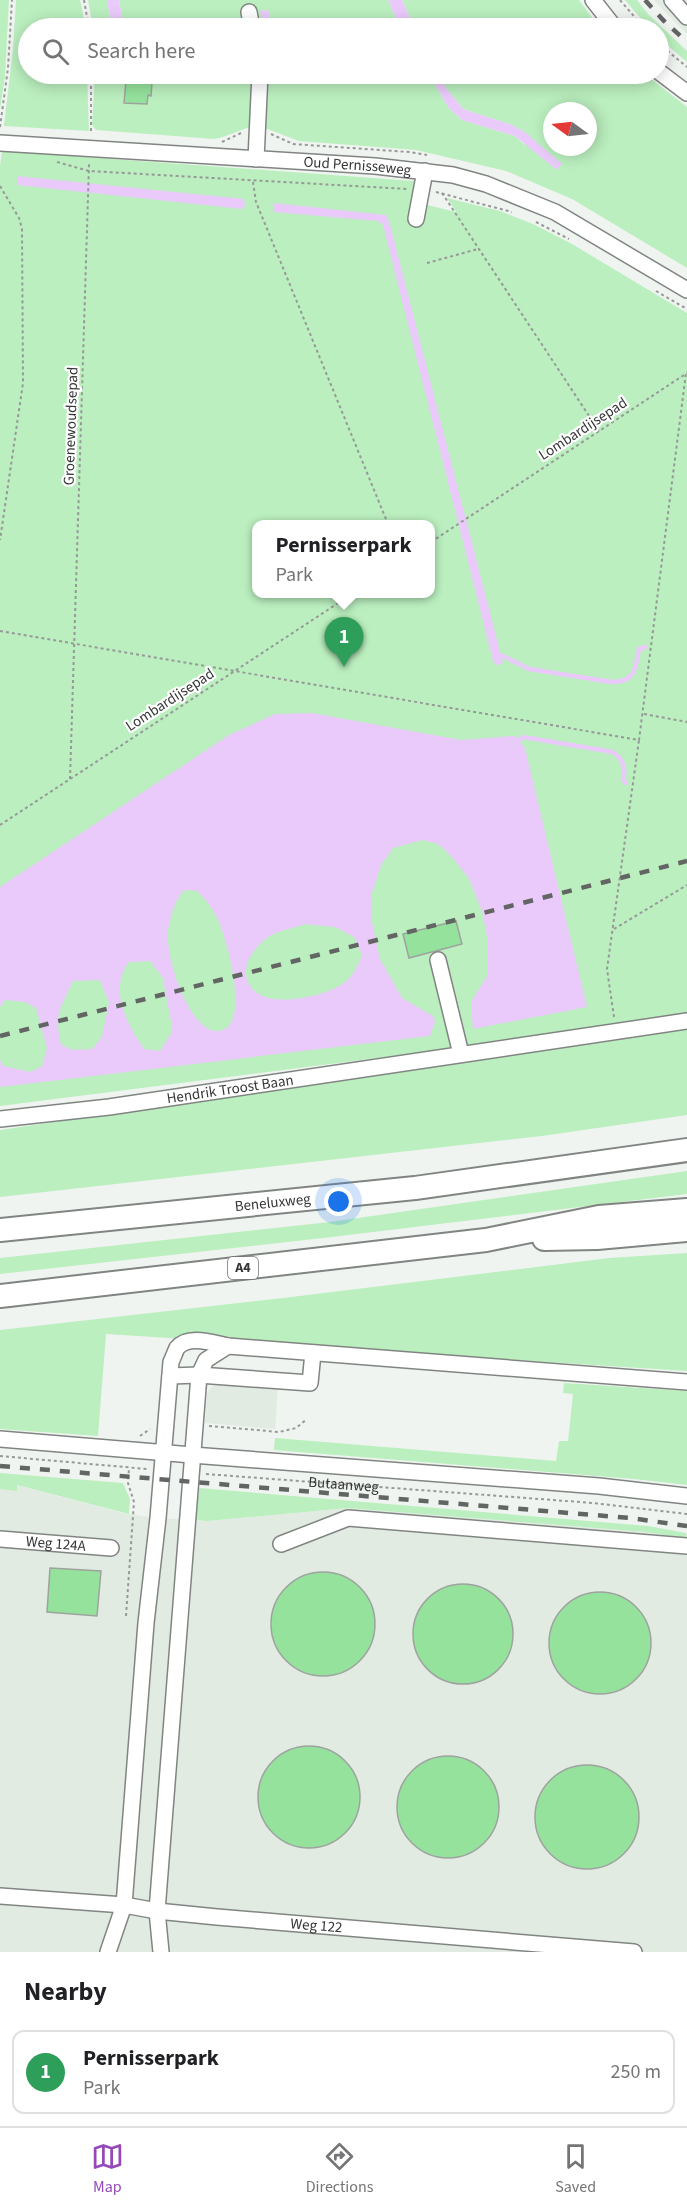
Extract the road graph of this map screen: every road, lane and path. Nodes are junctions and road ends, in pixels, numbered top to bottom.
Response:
1 (12, 0) edge
2 (84, 0) edge
3 (593, 0) edge
4 (620, 0) edge
5 (672, 0) edge
6 (249, 12) dead end
7 (687, 17) edge
8 (87, 18) edge
9 (250, 18) edge
10 (607, 18) edge
11 (635, 18) edge
12 (669, 53) edge
13 (687, 67) edge
14 (669, 79) edge
15 (91, 84) edge
16 (260, 84) edge
17 (687, 93) edge
18 (0, 127) edge
19 (0, 143) edge
20 (91, 149) junction
21 (256, 159) junction
22 (89, 171) junction
23 (425, 171) junction
24 (253, 180) junction
25 (0, 186) edge
26 (421, 190) junction
27 (442, 193) junction
28 (513, 212) dead end
29 (416, 219) dead end
30 (533, 220) dead end
31 (573, 241) dead end
32 (478, 249) junction
33 (427, 263) dead end
34 (649, 286) dead end
35 (687, 290) edge
36 (687, 309) edge
37 (687, 373) edge
38 (598, 431) junction
39 (386, 520) edge
40 (435, 539) edge
41 (0, 540) edge
42 (346, 598) edge
43 (0, 631) edge
44 (76, 644) junction
45 (232, 672) junction
46 (644, 714) junction
47 (687, 722) edge
48 (639, 740) junction
49 (70, 779) junction
50 (0, 825) edge
51 (687, 885) edge
52 (614, 929) junction
53 (438, 960) dead end
54 (687, 1021) edge
55 (616, 1030) junction
56 (461, 1054) junction
57 (0, 1119) edge
58 (687, 1150) edge
59 (687, 1210) edge
60 (0, 1230) edge
61 (687, 1230) edge
62 (486, 1240) junction
63 (0, 1296) edge
64 (228, 1346) junction
65 (313, 1353) junction
66 (199, 1375) junction
67 (170, 1376) junction
68 (687, 1382) edge
69 (0, 1439) edge
70 (164, 1452) junction
71 (192, 1455) junction
72 (0, 1456) edge
73 (162, 1471) junction
74 (191, 1473) junction
75 (687, 1496) edge
76 (687, 1514) edge
77 (0, 1539) edge
78 (281, 1544) dead end
79 (687, 1546) edge
80 (111, 1548) dead end
81 (0, 1896) edge
82 (124, 1905) junction
83 (157, 1911) junction
84 (549, 1948) edge
85 (108, 1952) edge
86 (161, 1952) edge
87 (634, 1952) edge

1 - 18 path
2 - 8 path
3 - 10 street
4 - 11 path
5 - 7 street
6 - 9 street
12 - 13 path
14 - 17 street
15 - 20 path, Groenewoudsepad
16 - 21 street
19 - 20 street, Oud Pernisseweg
20 - 21 street, Oud Pernisseweg
20 - 22 path, Groenewoudsepad
21 - 23 street, Oud Pernisseweg
22 - 24 path
22 - 44 path, Groenewoudsepad
23 - 26 street
23 - 35 street, Oud Pernisseweg
24 - 26 path
24 - 39 path
25 - 41 path
26 - 27 path
26 - 29 street
27 - 28 path
27 - 32 path
30 - 31 path
32 - 33 path
32 - 38 path
34 - 36 path
37 - 38 path, Lombardijsepad
37 - 46 path
38 - 40 path, Lombardijsepad
42 - 45 path, Lombardijsepad
43 - 44 path
44 - 45 path
44 - 49 path, Groenewoudsepad
45 - 48 path
45 - 49 path, Lombardijsepad
46 - 47 path
46 - 48 path
48 - 52 path
49 - 50 path, Lombardijsepad
51 - 52 path
52 - 55 path
53 - 56 street
54 - 55 street, Hendrik Troost Baan
55 - 56 street, Hendrik Troost Baan
56 - 57 street, Hendrik Troost Baan
58 - 60 highway, Beneluxweg
59 - 62 highway, A4
61 - 62 highway, A4
62 - 63 highway, A4
64 - 65 street
64 - 66 street
64 - 67 street
65 - 66 street
65 - 68 street
66 - 67 street
66 - 71 street
67 - 70 street
69 - 70 street, Butaanweg
70 - 71 street, Butaanweg
70 - 73 street
71 - 74 street
71 - 75 street, Butaanweg
72 - 73 path
73 - 82 street
74 - 76 path, Butaanweg
74 - 83 street
77 - 80 street, Weg 124A
78 - 79 street
81 - 82 street, Weg 122
82 - 83 street, Weg 122
82 - 85 street
83 - 84 street, Weg 122
83 - 86 street
84 - 87 street, Weg 122

